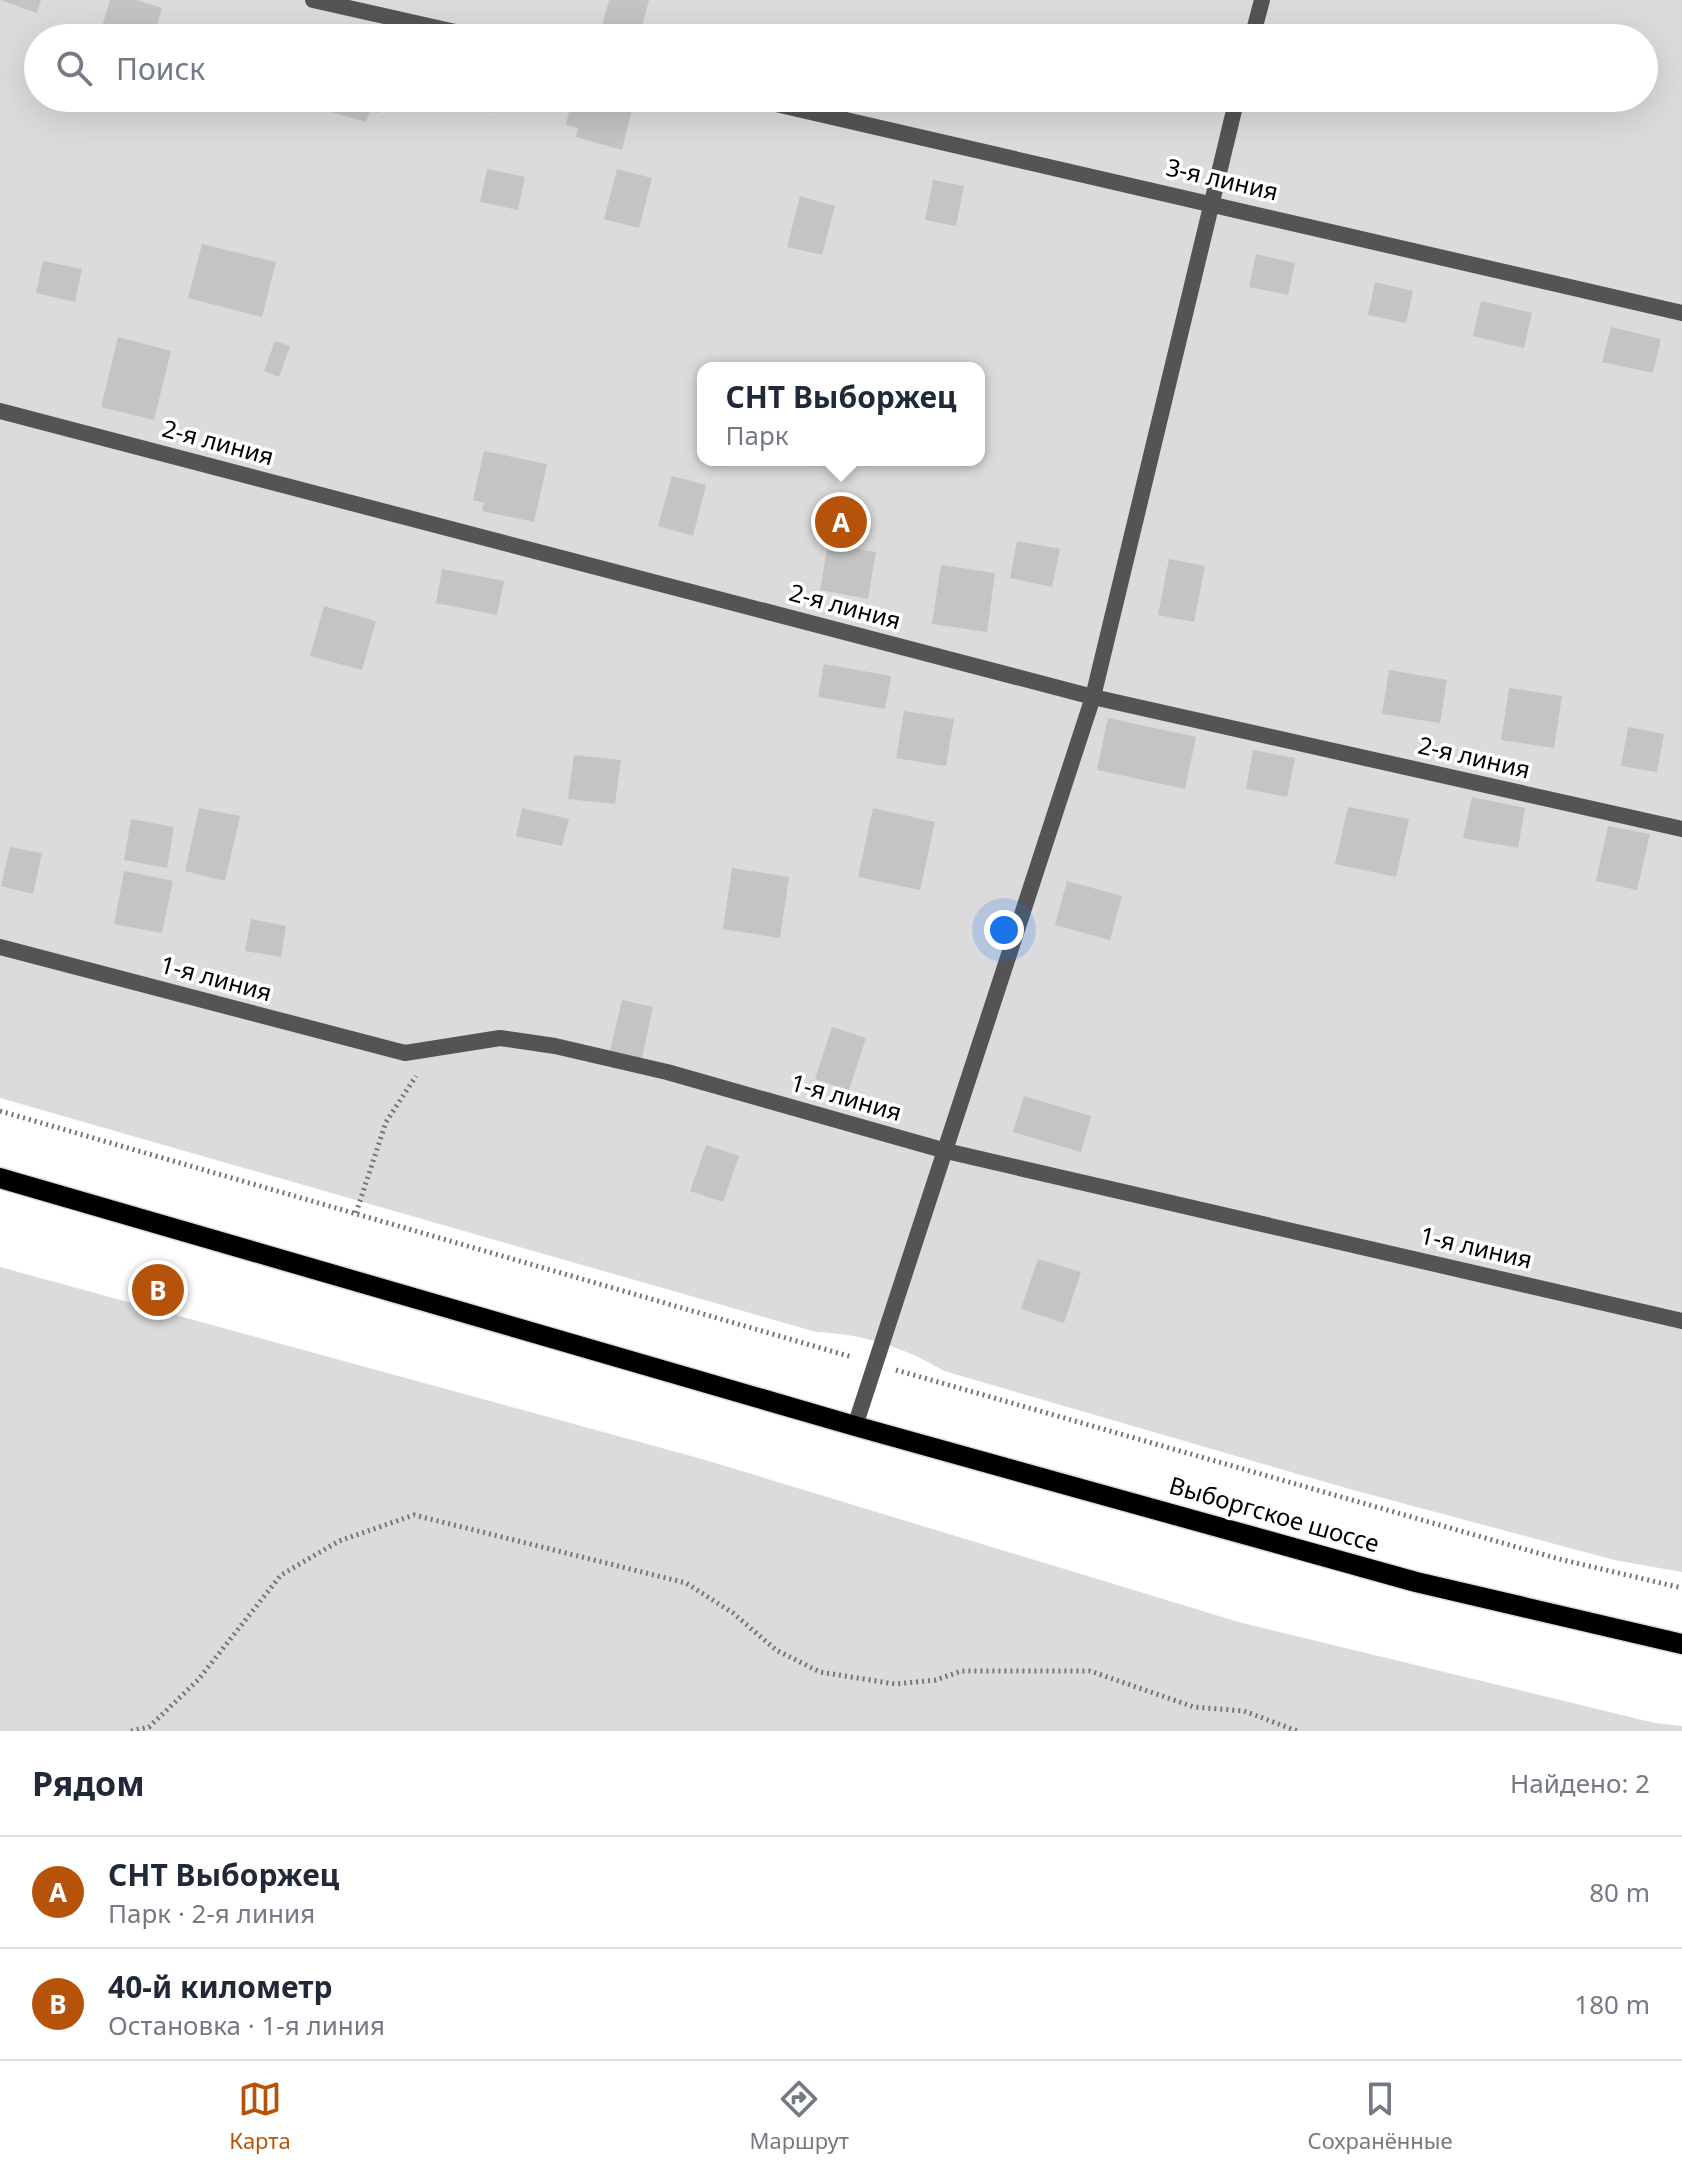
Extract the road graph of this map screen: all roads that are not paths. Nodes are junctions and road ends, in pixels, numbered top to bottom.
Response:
1 (313, 0) edge
2 (1262, 0) edge
3 (420, 24) edge
4 (1256, 24) edge
5 (812, 112) edge
6 (1234, 112) edge
7 (1211, 202) junction
8 (1682, 313) edge
9 (0, 411) edge
10 (1093, 697) junction
11 (1682, 829) edge
12 (0, 947) edge
13 (946, 1151) junction
14 (0, 1178) edge
15 (1682, 1321) edge
16 (855, 1426) junction
17 (1682, 1644) edge

1 - 3 street
2 - 4 street
5 - 7 street, 3-я линия
6 - 7 street
7 - 8 street, 3-я линия
7 - 10 street
9 - 10 street, 2-я линия
10 - 11 street, 2-я линия
10 - 13 street
12 - 13 street, 1-я линия
13 - 15 street, 1-я линия
13 - 16 street
14 - 16 main road, Выборгское шоссе
16 - 17 main road, Выборгское шоссе

